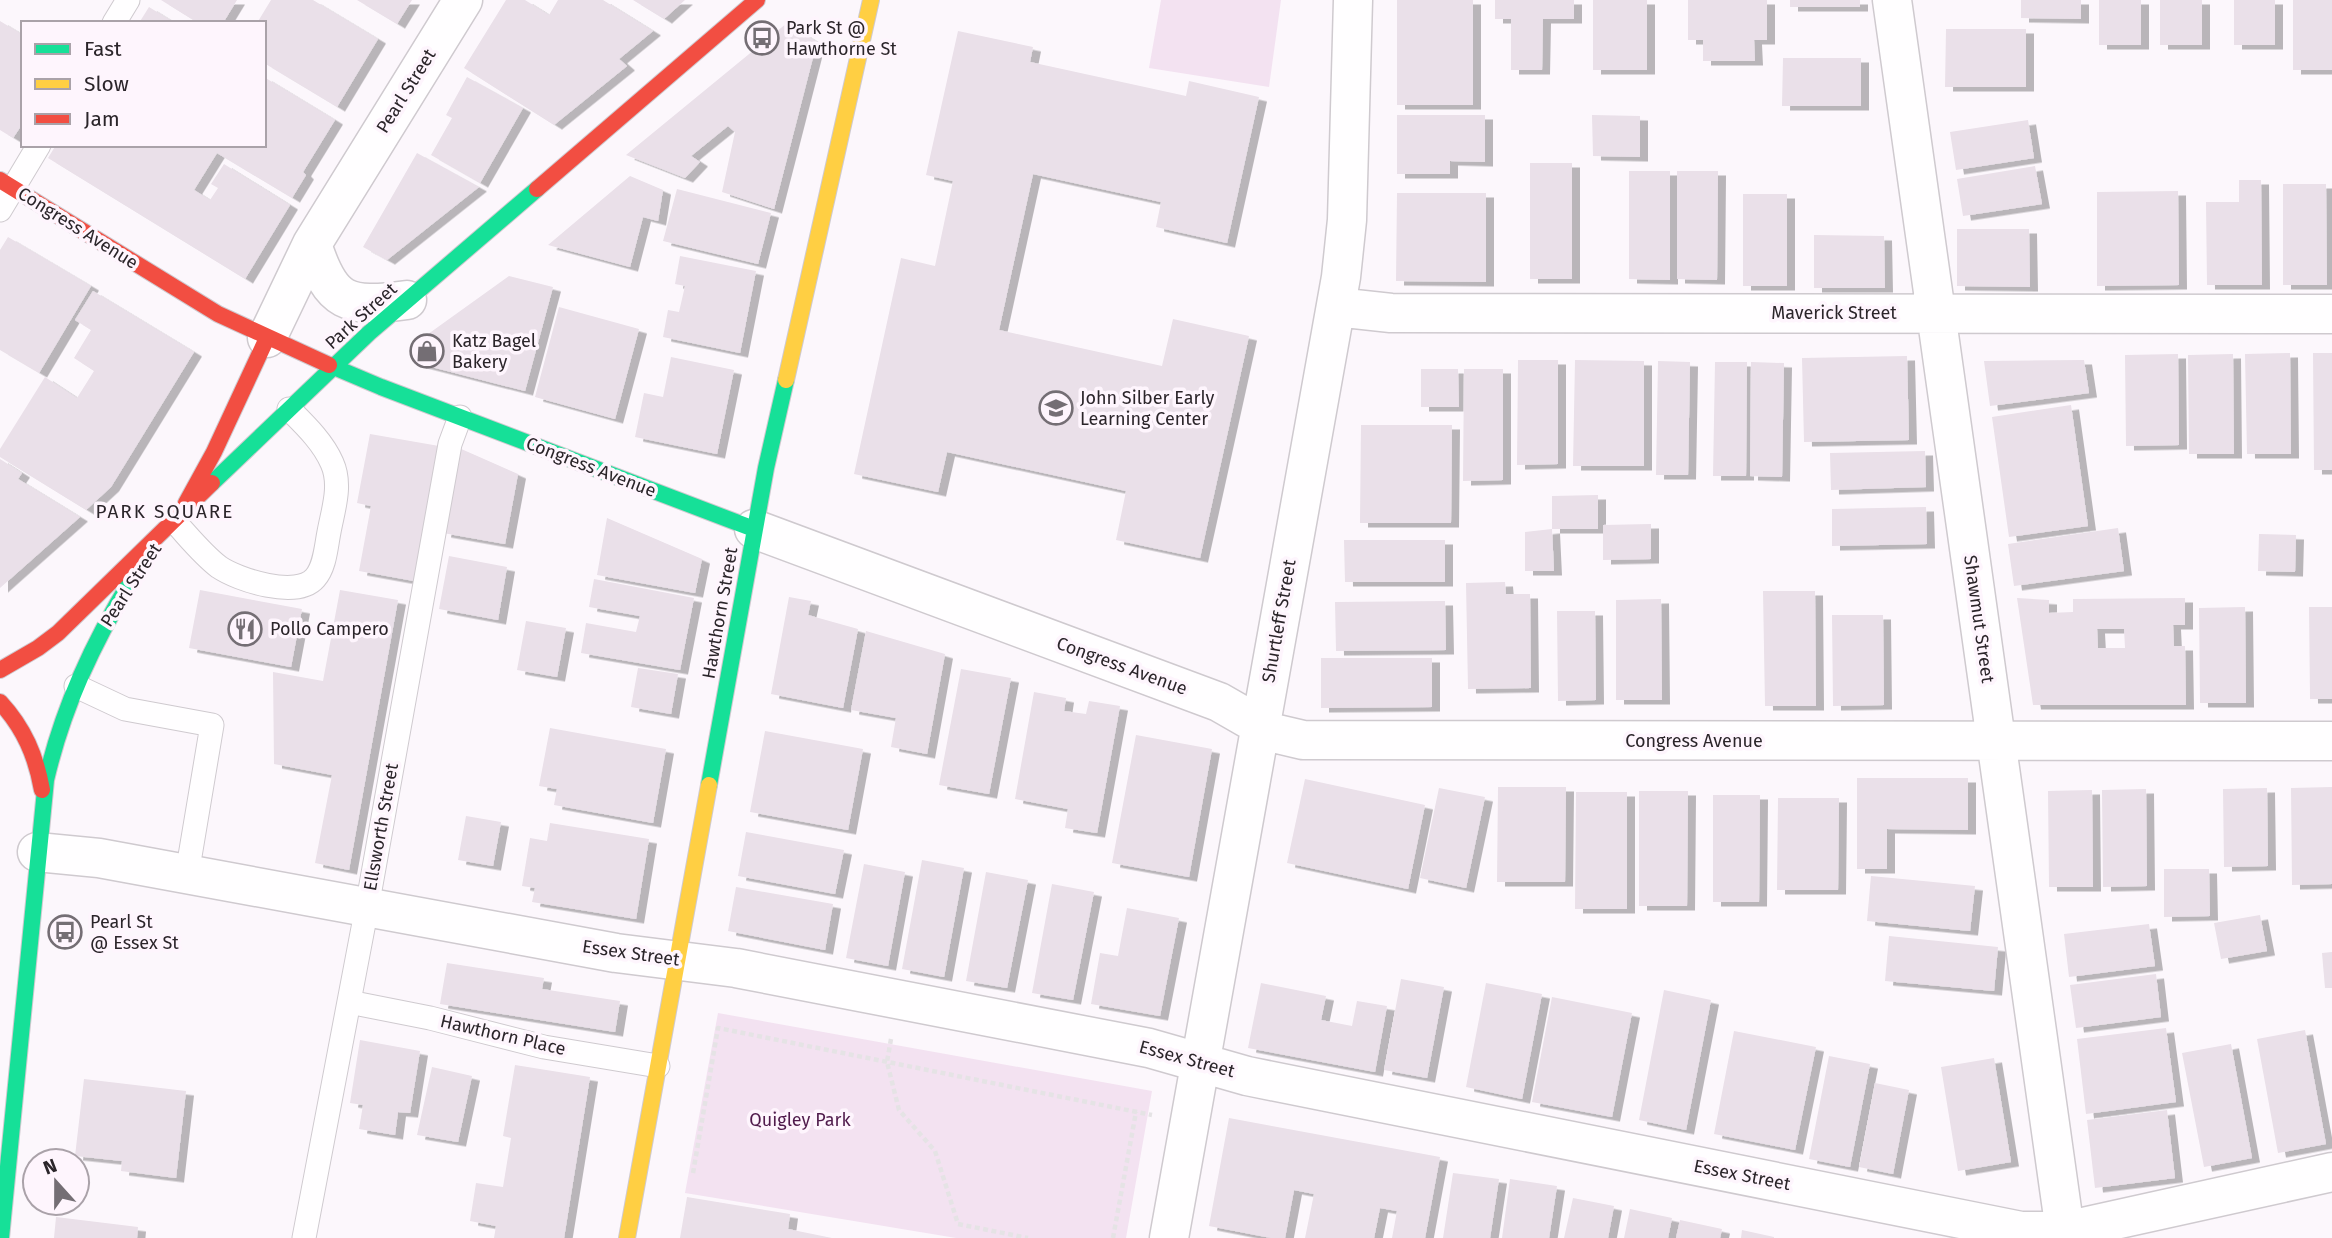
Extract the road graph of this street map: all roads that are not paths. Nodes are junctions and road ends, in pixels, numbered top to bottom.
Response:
1 (128, 0) edge
2 (463, 0) edge
3 (757, 0) edge
4 (871, 0) edge
5 (1353, 0) edge
6 (1892, 0) edge
7 (115, 21) edge
8 (37, 147) edge
9 (7, 184) edge
10 (0, 210) edge
11 (312, 244) junction
12 (407, 300) junction
13 (1336, 307) junction
14 (1937, 313) junction
15 (2332, 314) edge
16 (267, 338) junction
17 (332, 368) junction
18 (289, 409) junction
19 (460, 417) junction
20 (174, 521) junction
21 (754, 529) junction
22 (0, 670) edge
23 (76, 686) junction
24 (0, 702) edge
25 (1260, 727) junction
26 (2332, 741) edge
27 (1995, 742) junction
28 (43, 795) junction
29 (37, 852) junction
30 (187, 874) junction
31 (367, 907) junction
32 (677, 960) junction
33 (349, 1002) junction
34 (1199, 1063) junction
35 (658, 1066) junction
36 (2332, 1172) edge
37 (2066, 1234) edge
38 (1, 1238) edge
39 (304, 1238) edge
40 (627, 1238) edge
41 (1169, 1238) edge

1 - 7 lane
2 - 11 street, Pearl Street
3 - 12 street, Park Street
4 - 21 street, Hawthorn Street
5 - 13 street, Shurtleff Street
6 - 14 street, Shawmut Street
8 - 9 lane
9 - 10 lane
9 - 16 street, Congress Avenue
11 - 12 street
11 - 16 street, Pearl Street
12 - 17 street, Park Street
13 - 14 street, Maverick Street
13 - 25 street, Shurtleff Street
14 - 15 street, Maverick Street
14 - 27 street, Shawmut Street
16 - 17 street, Congress Avenue
16 - 20 street, Pearl Street
17 - 18 street, Park Street
17 - 19 street, Congress Avenue
18 - 20 street, Park Street
18 - 20 lane
19 - 21 street, Congress Avenue
19 - 31 lane, Ellsworth Street
20 - 22 street, Park Street
20 - 23 street, Pearl Street
21 - 25 street, Congress Avenue
21 - 32 street, Hawthorn Street
23 - 28 street, Pearl Street
23 - 30 lane
24 - 28 street
25 - 27 street, Congress Avenue
25 - 34 street, Shurtleff Street
26 - 27 street, Congress Avenue
27 - 37 street, Shawmut Street
28 - 29 street, Pearl Street
29 - 30 street, Essex Street
29 - 38 street, Pearl Street
30 - 31 street, Essex Street
31 - 32 street, Essex Street
31 - 33 lane, Ellsworth Street
32 - 34 street, Essex Street
32 - 35 street, Hawthorn Street
33 - 35 lane, Hawthorn Place
33 - 39 lane, Ellsworth Street
34 - 37 street, Essex Street
34 - 41 street, Shurtleff Street
35 - 40 street, Hawthorn Street
36 - 37 street, Essex Street

